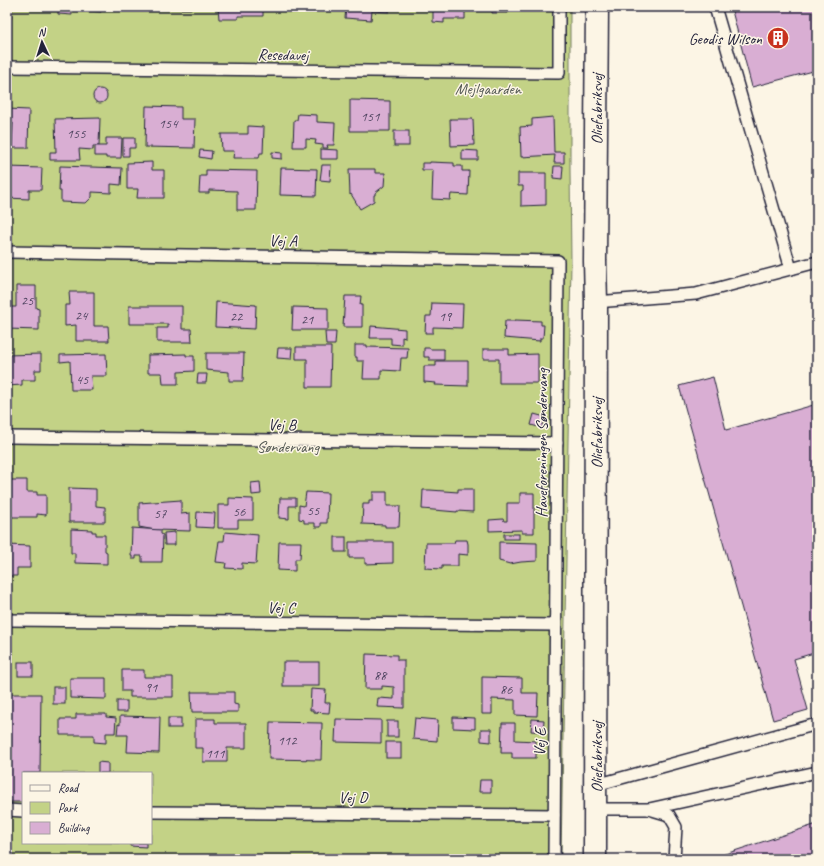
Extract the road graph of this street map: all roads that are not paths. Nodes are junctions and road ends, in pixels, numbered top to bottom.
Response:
1 (558, 7) edge
2 (597, 7) edge
3 (716, 7) edge
4 (7, 67) edge
5 (7, 252) edge
6 (558, 261) joint
7 (817, 262) edge
8 (791, 268) junction
9 (596, 302) junction
10 (7, 437) edge
11 (557, 443) junction
12 (7, 620) edge
13 (555, 625) junction
14 (817, 724) edge
15 (817, 772) edge
16 (596, 785) junction
17 (595, 809) junction
18 (649, 809) junction
19 (7, 810) edge
20 (22, 811) edge
21 (152, 812) edge
22 (554, 815) junction
23 (554, 859) edge
24 (595, 859) edge
25 (674, 859) edge

1 - 4 lane, Resedavej
2 - 9 street, Oliefabriksvej
3 - 8 lane
5 - 6 lane, Vej A
6 - 11 lane, Haveforeningen Søndervang
7 - 8 lane
8 - 9 lane
9 - 16 street, Oliefabriksvej
10 - 11 lane, Vej B
11 - 13 lane, Haveforeningen Søndervang
12 - 13 lane, Vej C
13 - 22 lane, Vej E
14 - 16 lane
15 - 18 lane
16 - 17 street, Oliefabriksvej
17 - 18 lane
17 - 24 street, Oliefabriksvej
18 - 25 lane
19 - 20 lane
21 - 22 lane, Vej D
22 - 23 lane, Vej E

